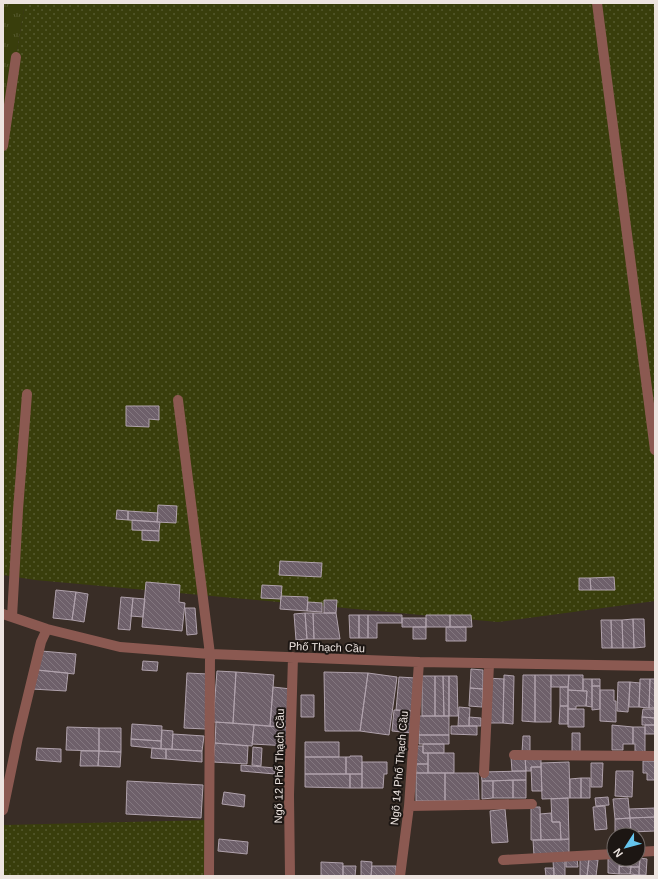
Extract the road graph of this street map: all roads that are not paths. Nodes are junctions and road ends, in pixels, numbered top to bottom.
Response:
1 (597, 3) edge
2 (16, 57) dead end
3 (3, 146) edge
4 (27, 394) dead end
5 (178, 400) dead end
6 (655, 450) edge
7 (8, 616) edge
8 (48, 629) junction
9 (210, 654) junction
10 (293, 657) junction
11 (419, 662) junction
12 (490, 664) junction
13 (655, 666) edge
14 (514, 755) dead end
15 (655, 756) edge
16 (484, 773) dead end
17 (532, 804) dead end
18 (409, 806) junction
19 (3, 810) edge
20 (606, 854) edge
21 (503, 860) dead end
22 (209, 876) edge
23 (290, 876) edge
24 (400, 876) edge

1 - 6 street
2 - 3 street
4 - 7 street
5 - 9 street
7 - 8 street, Phố Thạch Cầu
8 - 9 street, Phố Thạch Cầu
8 - 19 street
9 - 10 street, Phố Thạch Cầu
9 - 22 street
10 - 11 street, Phố Thạch Cầu
10 - 23 street, Ngõ 12 Phố Thạch Cầu
11 - 12 street, Phố Thạch Cầu
11 - 18 street, Ngõ 14 Phố Thạch Cầu
12 - 13 street, Phố Thạch Cầu
12 - 16 street
14 - 15 street
17 - 18 street
18 - 24 street, Ngõ 14 Phố Thạch Cầu
20 - 21 street

